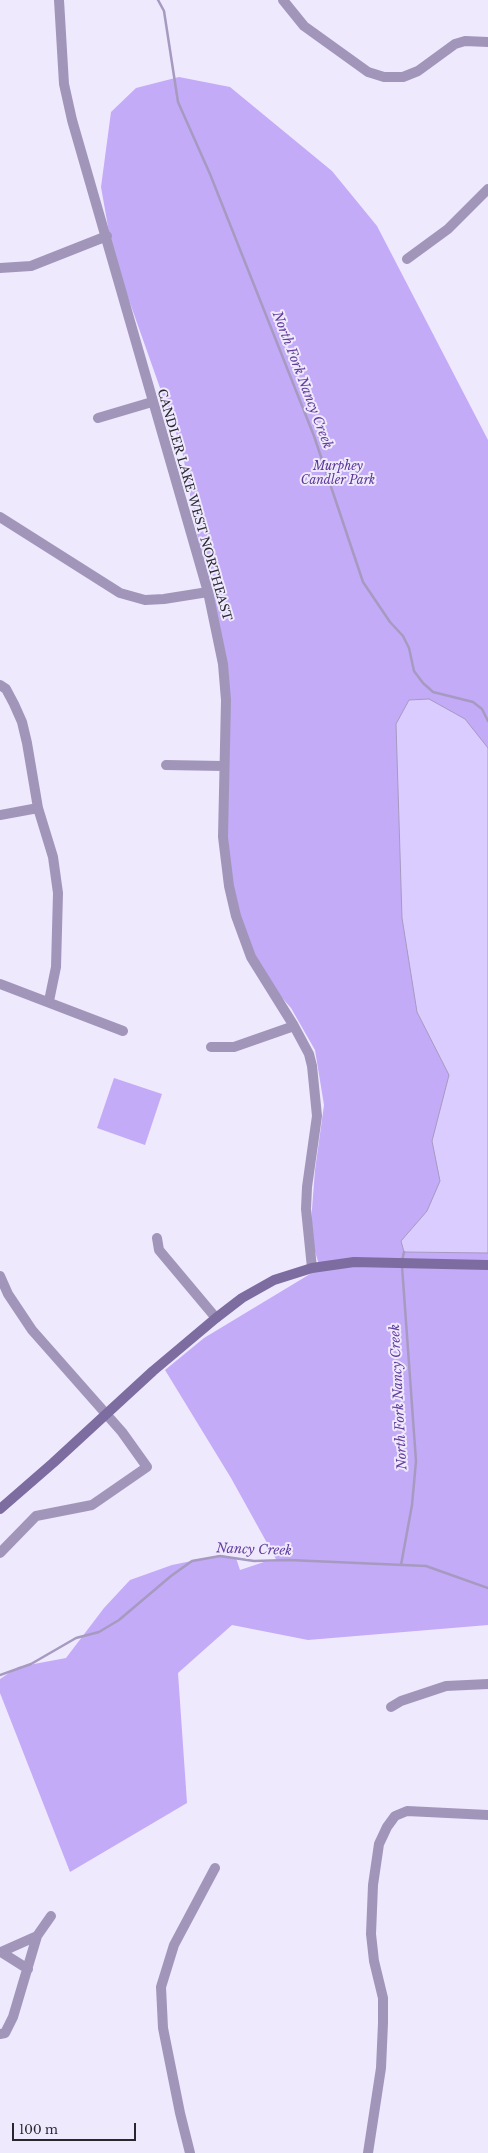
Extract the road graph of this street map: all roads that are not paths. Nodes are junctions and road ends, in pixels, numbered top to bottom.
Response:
1 (59, 0) edge
2 (284, 0) edge
3 (488, 42) edge
4 (488, 189) edge
5 (107, 236) junction
6 (407, 259) dead end
7 (0, 268) edge
8 (152, 402) junction
9 (98, 418) dead end
10 (0, 517) edge
11 (208, 592) junction
12 (0, 685) edge
13 (166, 765) dead end
14 (223, 766) junction
15 (38, 808) junction
16 (0, 815) edge
17 (0, 984) edge
18 (49, 1001) junction
19 (294, 1026) junction
20 (123, 1031) dead end
21 (211, 1047) dead end
22 (157, 1238) dead end
23 (488, 1265) edge
24 (312, 1268) junction
25 (0, 1276) edge
26 (216, 1318) junction
27 (106, 1414) junction
28 (0, 1509) edge
29 (0, 1553) edge
30 (488, 1684) edge
31 (390, 1706) dead end
32 (488, 1815) edge
33 (214, 1868) dead end
34 (51, 1916) dead end
35 (37, 1936) junction
36 (28, 1969) junction
37 (0, 2034) edge
38 (190, 2153) edge
39 (368, 2153) edge

1 - 5 street, CANDLER LAKE WEST NORTHEAST
2 - 3 street
4 - 6 street
5 - 7 street
5 - 8 street, CANDLER LAKE WEST NORTHEAST
8 - 9 street
8 - 11 street, CANDLER LAKE WEST NORTHEAST
10 - 11 street
11 - 14 street, CANDLER LAKE WEST NORTHEAST
12 - 15 street
13 - 14 street
14 - 19 street, CANDLER LAKE WEST NORTHEAST
15 - 16 street
15 - 18 street
17 - 18 street
18 - 20 street
19 - 21 street
19 - 24 street, CANDLER LAKE WEST NORTHEAST
22 - 26 street
23 - 24 street
24 - 26 street
25 - 27 street
26 - 27 street
27 - 28 street
27 - 29 street
30 - 31 street
32 - 39 street
33 - 38 street
34 - 35 street
35 - 36 street
35 - 36 street
36 - 37 street

